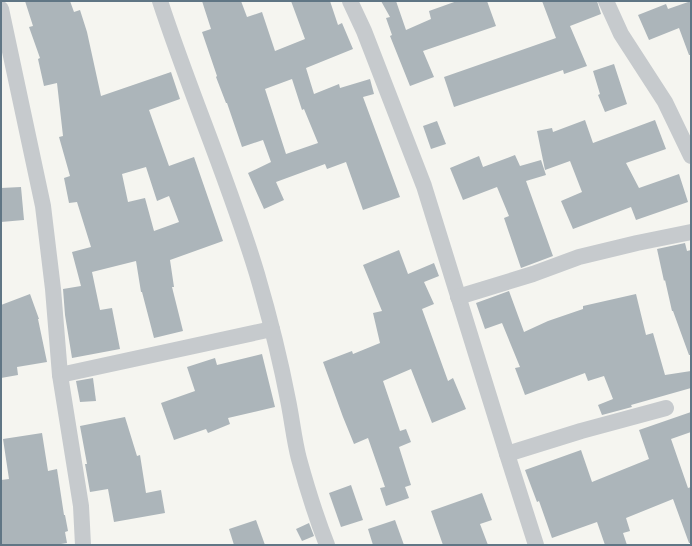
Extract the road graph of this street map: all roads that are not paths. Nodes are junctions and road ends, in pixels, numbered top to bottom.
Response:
1 (160, 1) edge
2 (350, 1) edge
3 (606, 1) edge
4 (1, 8) edge
5 (691, 156) edge
6 (691, 232) edge
7 (458, 297) junction
8 (272, 329) junction
9 (60, 375) junction
10 (666, 408) dead end
11 (506, 454) junction
12 (83, 545) edge
13 (327, 545) edge
14 (536, 545) edge

1 - 8 street
2 - 7 street
3 - 5 street
4 - 9 street
6 - 7 street
7 - 11 street
8 - 9 street
8 - 13 street
9 - 12 street
10 - 11 street
11 - 14 street

